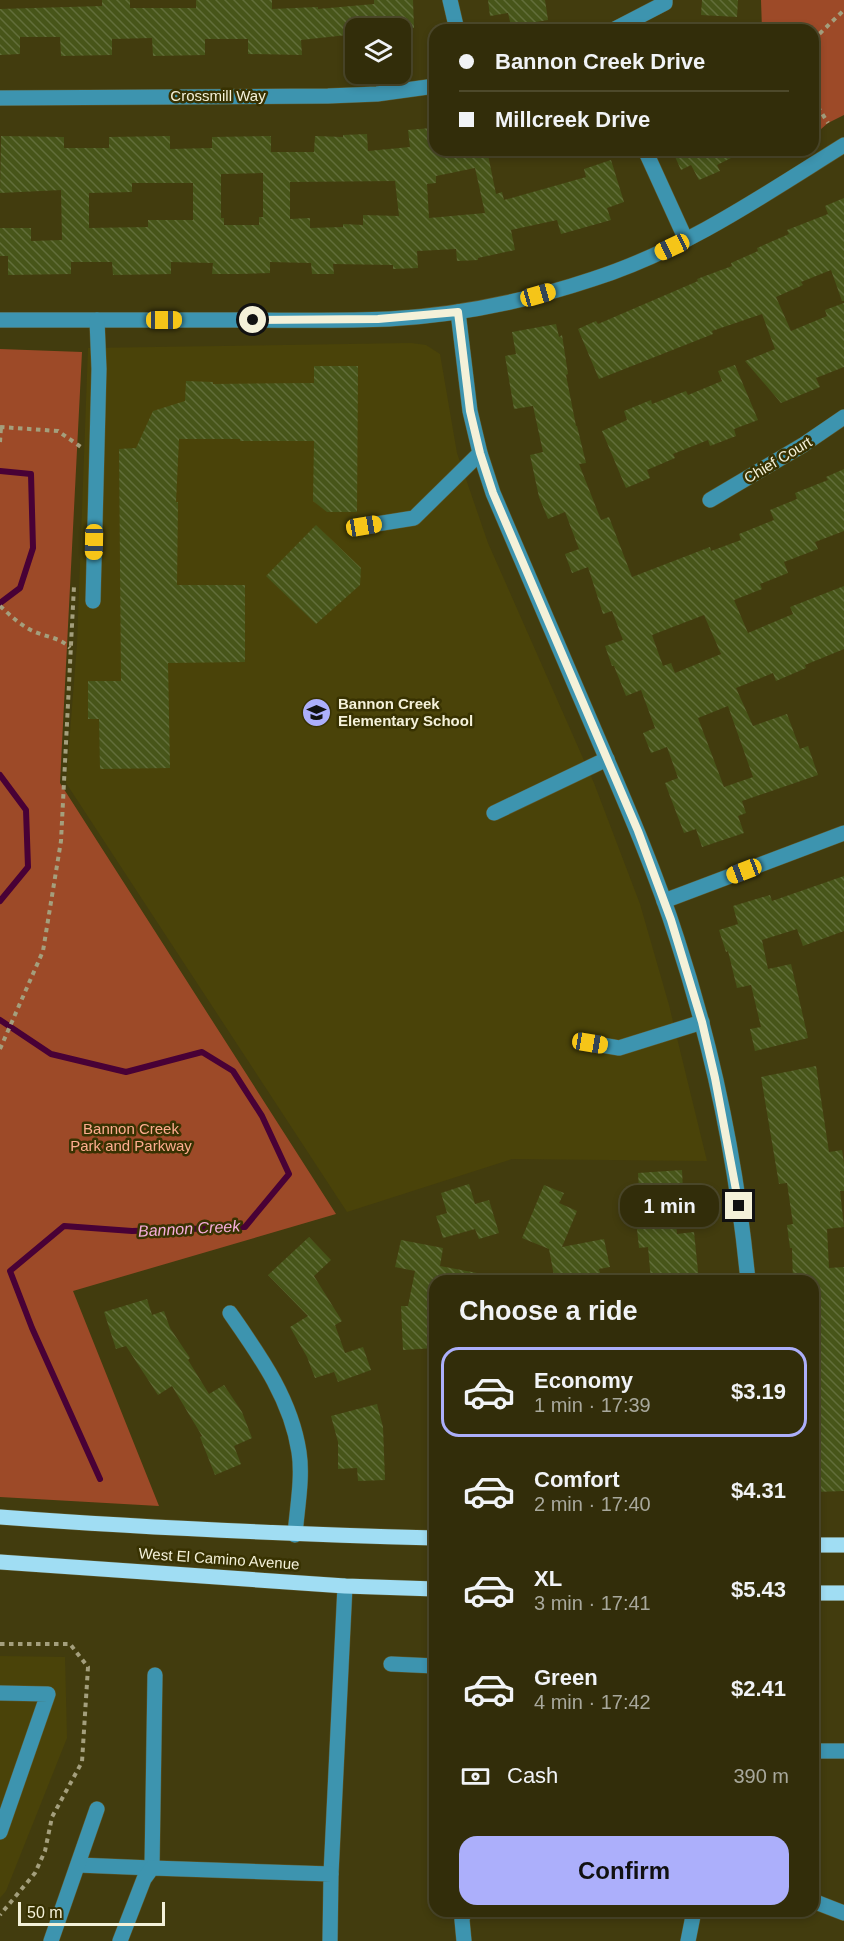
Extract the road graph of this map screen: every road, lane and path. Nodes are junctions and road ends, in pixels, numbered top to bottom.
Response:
1 (450, 0) edge
2 (665, 0) edge
3 (844, 10) edge
4 (456, 24) edge
5 (625, 24) edge
6 (819, 34) edge
7 (429, 87) edge
8 (0, 98) edge
9 (819, 109) edge
10 (828, 123) dead end
11 (844, 145) edge
12 (648, 156) edge
13 (686, 240) junction
14 (458, 312) junction
15 (0, 320) edge
16 (97, 320) junction
17 (844, 417) edge
18 (1, 427) edge
19 (0, 442) edge
20 (480, 453) junction
21 (81, 458) dead end
22 (710, 501) dead end
23 (364, 526) dead end
24 (74, 584) dead end
25 (93, 601) dead end
26 (0, 606) edge
27 (70, 649) junction
28 (607, 759) junction
29 (494, 813) dead end
30 (844, 833) edge
31 (664, 901) junction
32 (702, 1022) junction
33 (590, 1043) dead end
34 (0, 1048) edge
35 (747, 1275) edge
36 (230, 1313) dead end
37 (0, 1517) edge
38 (296, 1534) junction
39 (429, 1538) edge
40 (819, 1545) edge
41 (844, 1545) edge
42 (0, 1562) edge
43 (345, 1586) junction
44 (429, 1589) edge
45 (819, 1593) edge
46 (844, 1593) edge
47 (0, 1644) edge
48 (391, 1664) dead end
49 (429, 1666) edge
50 (155, 1675) dead end
51 (0, 1693) edge
52 (819, 1751) edge
53 (844, 1751) edge
54 (97, 1809) dead end
55 (0, 1832) edge
56 (78, 1865) junction
57 (152, 1868) junction
58 (332, 1874) junction
59 (819, 1903) edge
60 (844, 1913) edge
61 (0, 1915) edge
62 (464, 1917) edge
63 (693, 1917) edge
64 (51, 1941) edge
65 (120, 1941) edge
66 (330, 1941) edge
67 (464, 1941) edge
68 (688, 1941) edge

1 - 4 street
2 - 5 street
3 - 6 path
7 - 8 street, Crossmill Way
9 - 10 path
11 - 13 street
12 - 13 street
13 - 14 street
14 - 16 street
14 - 20 street
15 - 16 street
16 - 25 street
17 - 22 street, Chief Court
18 - 19 path
18 - 21 path
20 - 23 street
20 - 28 street
24 - 27 path
26 - 27 path
27 - 34 path
28 - 29 street
28 - 31 street
30 - 31 street
31 - 32 street
32 - 33 street
32 - 35 street
36 - 38 street
37 - 38 main road, West El Camino Avenue
38 - 39 main road, West El Camino Avenue
40 - 41 main road
42 - 43 main road, West El Camino Avenue
43 - 44 main road, West El Camino Avenue
43 - 58 street
45 - 46 main road
47 - 61 path
48 - 49 street
50 - 57 street
51 - 55 street
52 - 53 street
54 - 56 street
56 - 57 street
56 - 64 street
57 - 58 street
57 - 65 street
58 - 66 street
59 - 60 street
62 - 67 street
63 - 68 street

